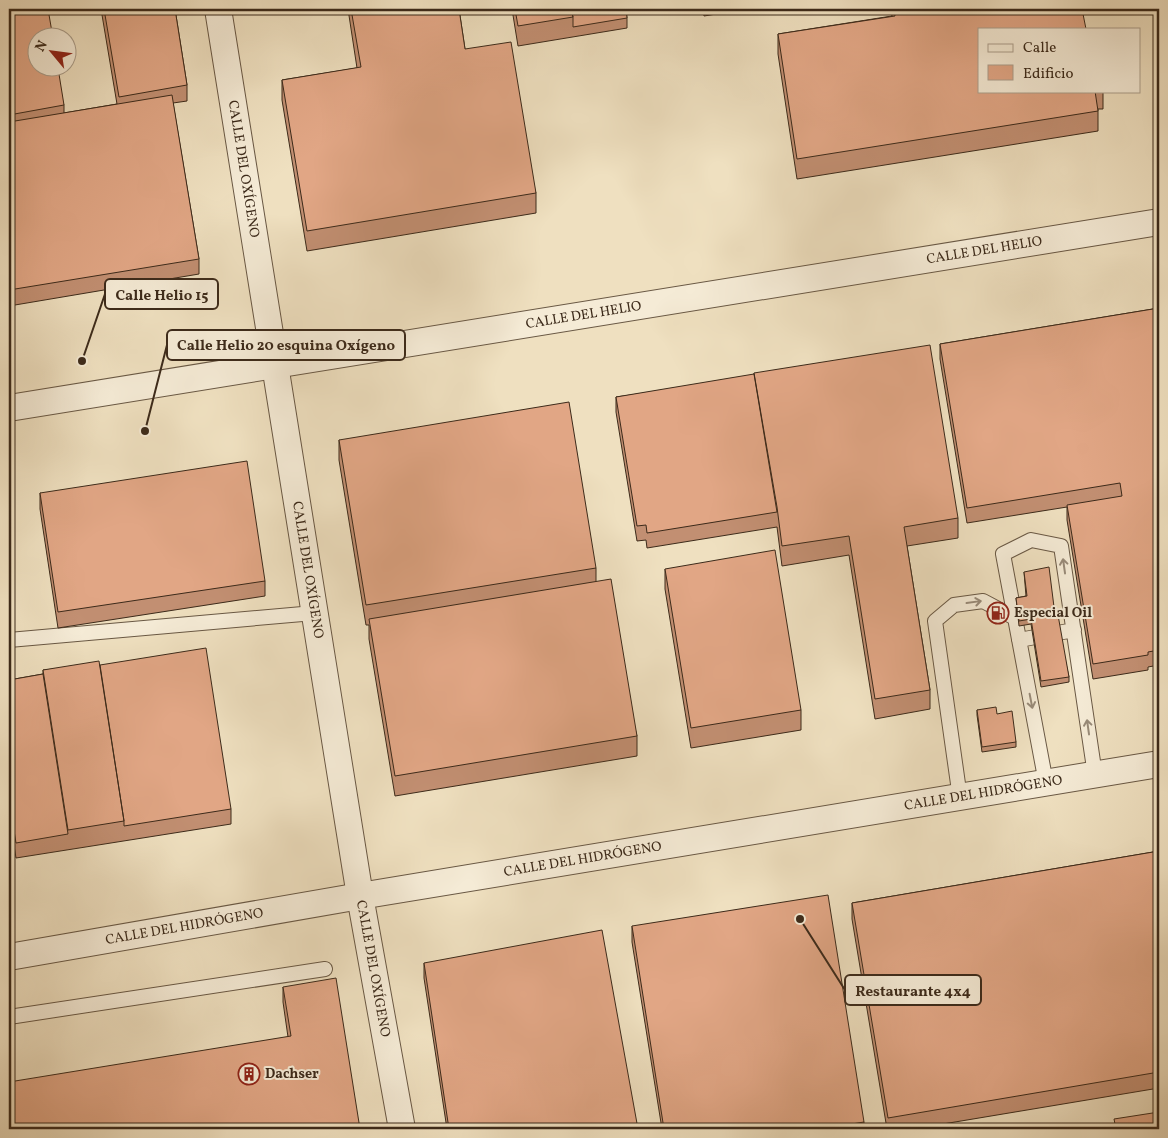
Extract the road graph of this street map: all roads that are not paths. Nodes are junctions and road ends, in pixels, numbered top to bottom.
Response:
1 (218, 9) edge
2 (1159, 222) edge
3 (275, 365) junction
4 (9, 408) edge
5 (314, 613) junction
6 (1015, 618) junction
7 (1074, 630) junction
8 (9, 640) edge
9 (1019, 640) junction
10 (1159, 764) edge
11 (1095, 775) junction
12 (1046, 783) junction
13 (960, 798) junction
14 (360, 896) junction
15 (9, 957) edge
16 (325, 969) dead end
17 (9, 1017) edge
18 (402, 1129) edge

1 - 3 street, CALLE DEL OXÍGENO
2 - 3 street, CALLE DEL HELIO
3 - 4 street, CALLE DEL HELIO
3 - 5 street, CALLE DEL OXÍGENO
5 - 8 lane
5 - 14 street, CALLE DEL OXÍGENO
7 -> 6 lane
6 - 9 lane
13 -> 6 lane
7 - 9 lane
11 -> 7 lane
9 -> 12 lane
10 - 11 street, CALLE DEL HIDRÓGENO
11 - 12 street, CALLE DEL HIDRÓGENO
12 - 13 street, CALLE DEL HIDRÓGENO
13 - 14 street, CALLE DEL HIDRÓGENO
14 - 15 street, CALLE DEL HIDRÓGENO
14 - 18 street, CALLE DEL OXÍGENO
16 - 17 lane

